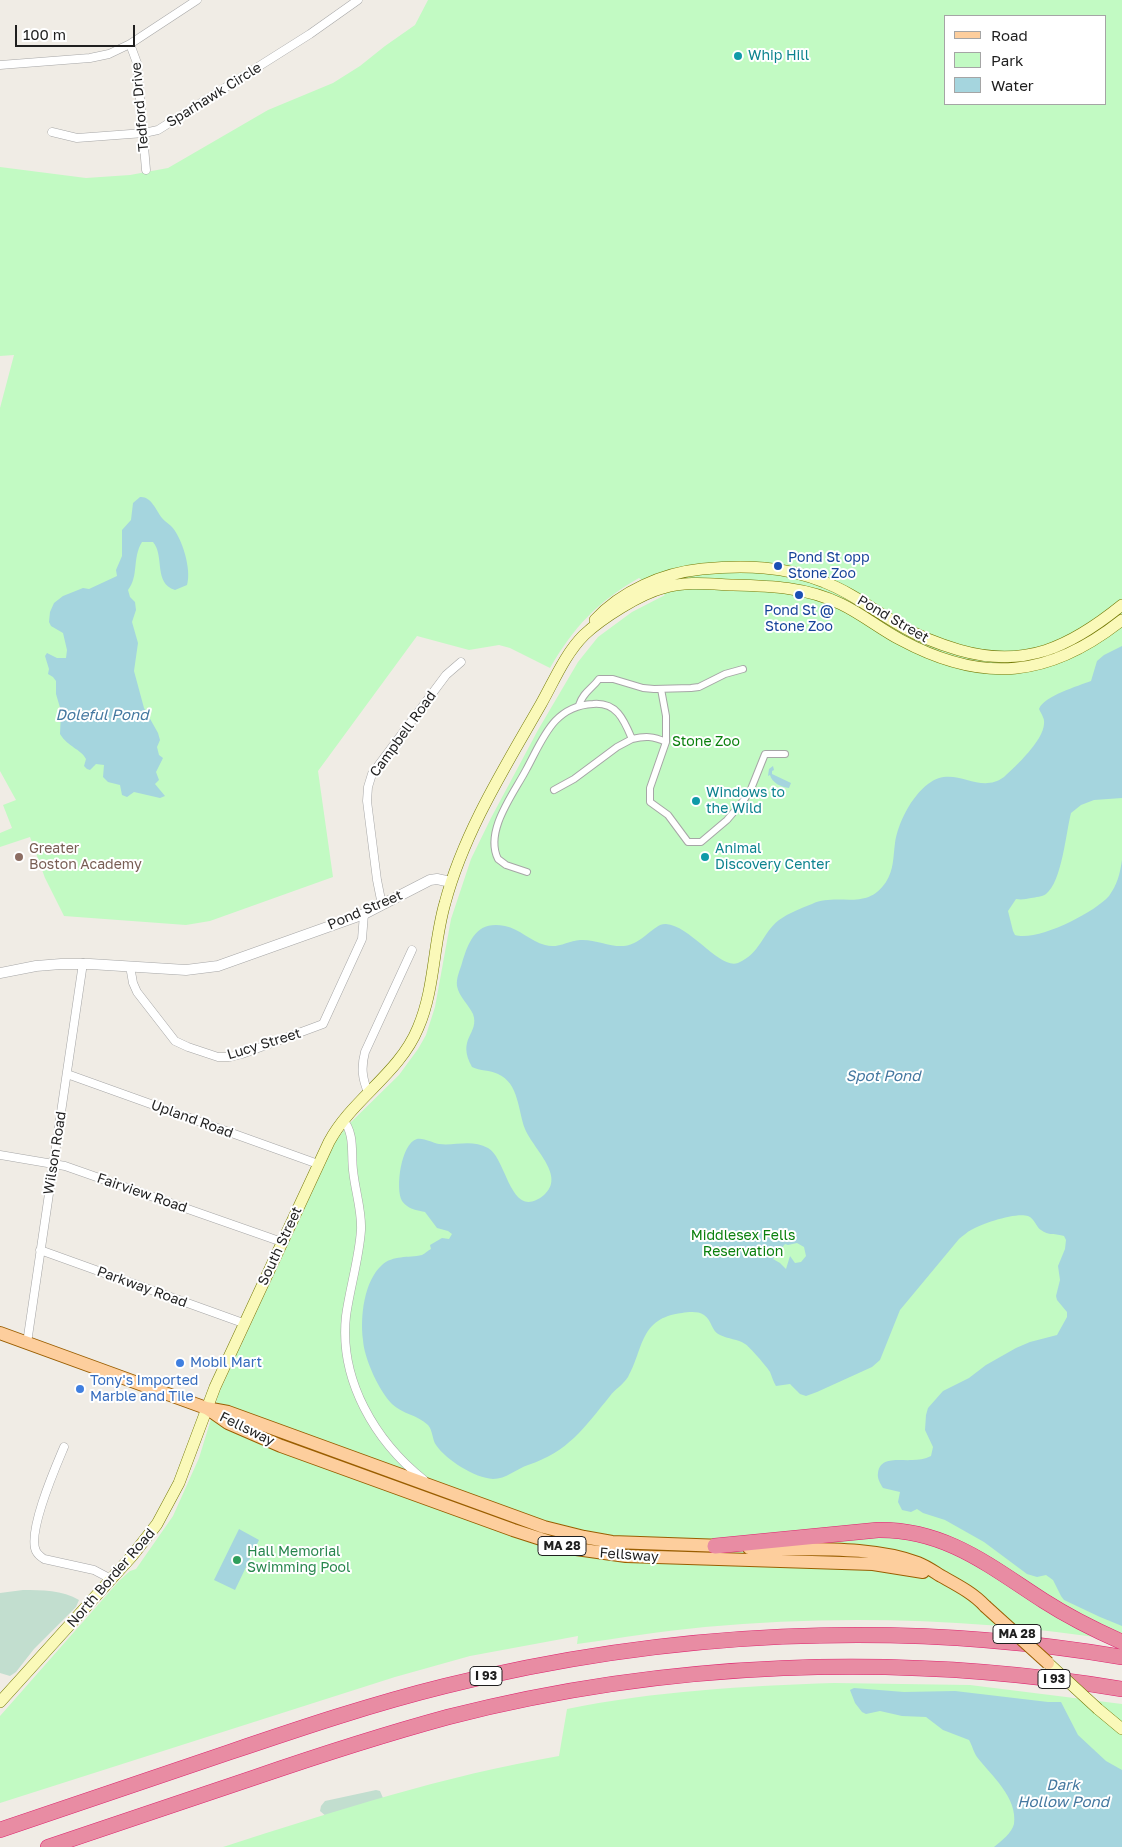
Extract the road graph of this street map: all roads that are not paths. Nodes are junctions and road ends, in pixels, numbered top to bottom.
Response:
1 (197, 0) edge
2 (358, 0) edge
3 (130, 44) junction
4 (0, 65) edge
5 (52, 132) dead end
6 (144, 133) junction
7 (146, 170) dead end
8 (1122, 605) edge
9 (1122, 620) edge
10 (585, 634) junction
11 (462, 662) dead end
12 (742, 668) dead end
13 (661, 689) junction
14 (579, 705) junction
15 (632, 739) junction
16 (666, 742) junction
17 (785, 754) dead end
18 (554, 790) dead end
19 (526, 872) dead end
20 (451, 882) junction
21 (382, 905) junction
22 (364, 914) junction
23 (412, 950) dead end
24 (83, 963) junction
25 (130, 966) junction
26 (0, 973) edge
27 (67, 1074) junction
28 (368, 1092) junction
29 (343, 1120) junction
30 (0, 1155) edge
31 (54, 1163) junction
32 (318, 1164) junction
33 (282, 1242) junction
34 (40, 1250) junction
35 (243, 1323) junction
36 (0, 1333) edge
37 (26, 1343) junction
38 (206, 1408) junction
39 (64, 1447) dead end
40 (434, 1487) junction
41 (715, 1546) junction
42 (942, 1576) junction
43 (111, 1579) junction
44 (1122, 1642) edge
45 (1122, 1657) edge
46 (1048, 1663) joint
47 (1122, 1689) edge
48 (0, 1702) edge
49 (1122, 1729) edge
50 (0, 1830) edge
51 (48, 1847) edge

1 - 3 street
2 - 6 street, Sparhawk Circle
3 - 4 street
3 - 6 street, Tedford Drive
5 - 6 street, Sparhawk Circle
6 - 7 street, Tedford Drive
8 - 10 main road, Pond Street
9 - 10 main road, Pond Street
10 - 20 main road, Pond Street
11 - 21 street, Campbell Road
12 - 13 street
13 - 14 street
13 - 16 street
14 - 15 street
14 - 19 street
15 - 16 street
15 - 18 street
16 - 17 street
20 - 21 street, Pond Street
20 - 28 main road, South Street
21 - 22 street, Pond Street
22 - 25 street, Pond Street
22 - 25 street, Lucy Street
23 - 28 street
24 - 25 street, Pond Street
24 - 26 street, Pond Street
24 - 27 street, Wilson Road
27 - 31 street, Wilson Road
27 - 32 street, Upland Road
28 - 29 main road, South Street
29 - 32 main road, South Street
29 - 40 street
30 - 31 street, Fairview Road
31 - 33 street, Fairview Road
31 - 34 street, Wilson Road
32 - 33 main road, South Street
33 - 35 main road, South Street
34 - 35 street, Parkway Road
34 - 37 street, Wilson Road
35 - 38 main road, South Street
36 - 37 main road, MA 28
37 - 38 main road, MA 28
38 - 40 main road, Fellsway / MA 28
38 - 42 main road, Fellsway / MA 28
38 - 43 main road, North Border Road
39 - 43 street
40 - 41 main road, Fellsway / MA 28
41 - 42 main road, Fellsway / MA 28
41 - 44 highway
42 - 46 main road, Fellsway / MA 28, bridge
43 - 48 main road, North Border Road
45 - 50 highway, I 93
46 - 49 main road, Fellsway / MA 28, bridge
47 - 51 highway, I 93

